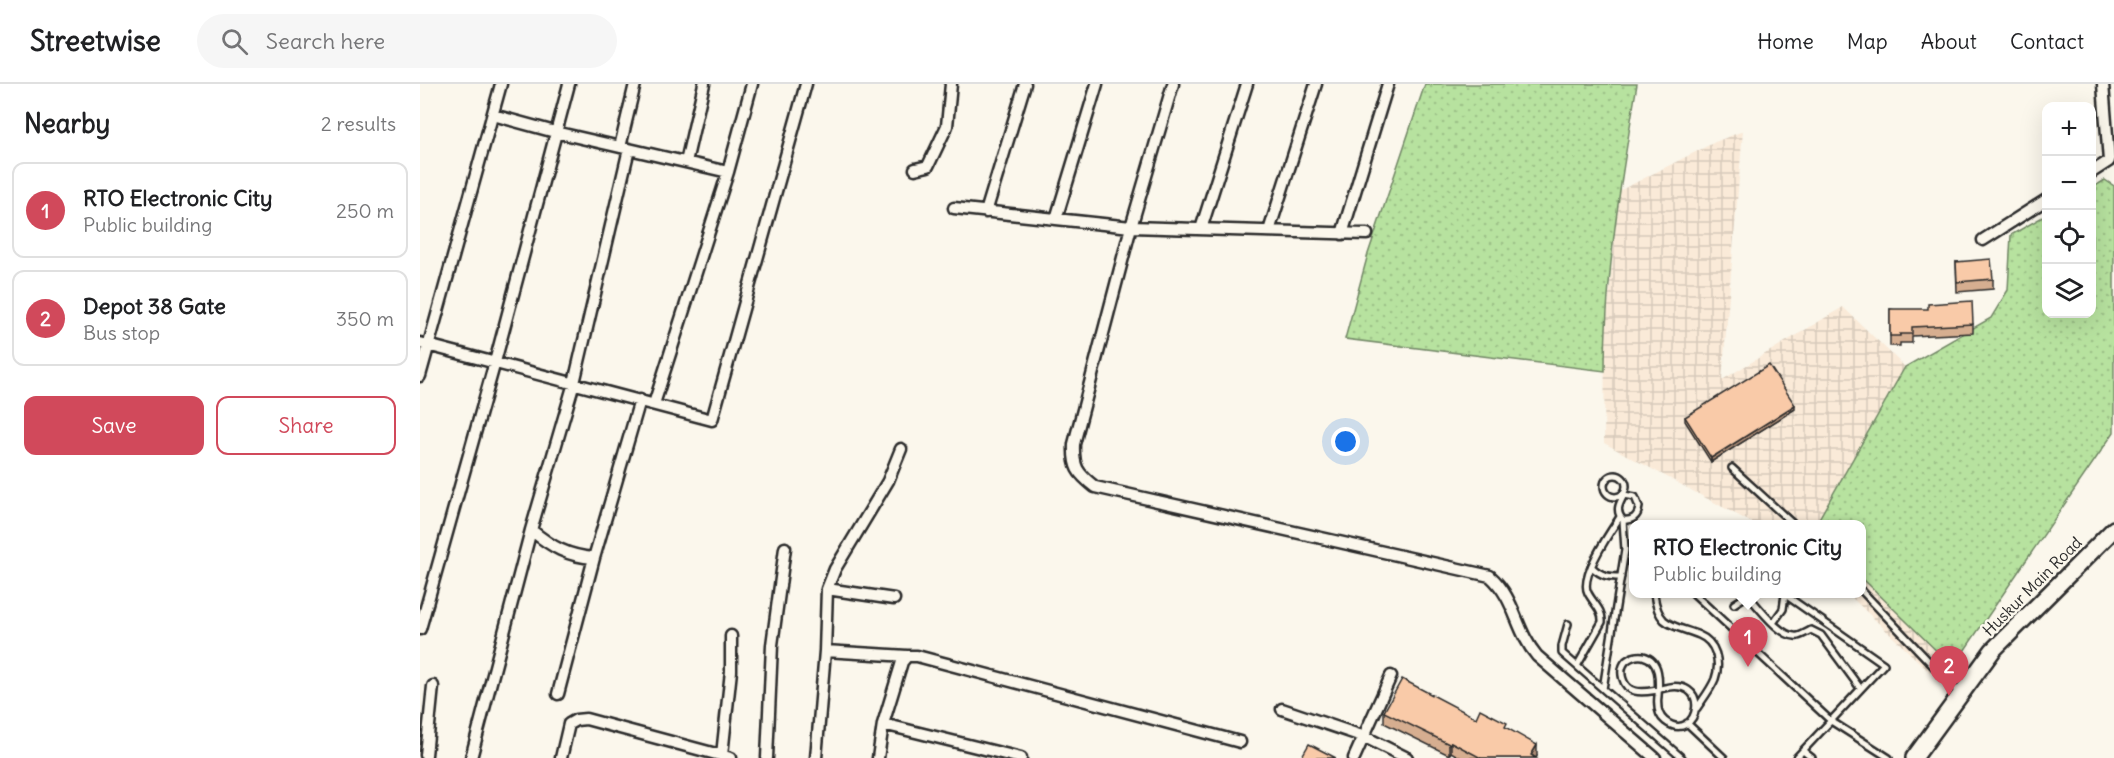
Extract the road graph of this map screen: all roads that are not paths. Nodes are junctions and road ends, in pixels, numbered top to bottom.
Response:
1 (501, 84) edge
2 (569, 84) edge
3 (635, 84) edge
4 (704, 84) edge
5 (752, 84) edge
6 (806, 84) edge
7 (951, 84) edge
8 (1025, 84) edge
9 (1097, 84) edge
10 (1173, 84) edge
11 (1247, 84) edge
12 (1316, 84) edge
13 (1388, 84) edge
14 (2103, 84) edge
15 (493, 115) junction
16 (555, 132) junction
17 (625, 148) junction
18 (686, 162) junction
19 (2112, 162) edge
20 (915, 169) dead end
21 (2096, 170) edge
22 (728, 172) junction
23 (2042, 203) edge
24 (954, 208) dead end
25 (986, 212) junction
26 (1056, 219) junction
27 (1131, 227) junction
28 (1201, 229) junction
29 (1269, 231) junction
30 (1342, 234) junction
31 (1367, 234) dead end
32 (1983, 240) dead end
33 (425, 344) edge
34 (495, 362) junction
35 (420, 376) edge
36 (574, 383) junction
37 (640, 400) junction
38 (654, 404) junction
39 (901, 449) dead end
40 (1732, 468) dead end
41 (1624, 495) junction
42 (1621, 519) junction
43 (1787, 520) edge
44 (2114, 529) edge
45 (531, 530) junction
46 (785, 548) dead end
47 (594, 558) junction
48 (1592, 567) junction
49 (1621, 577) junction
50 (827, 589) junction
51 (1866, 595) edge
52 (1654, 598) edge
53 (1698, 598) edge
54 (1742, 598) edge
55 (1751, 598) edge
56 (1784, 598) edge
57 (1791, 598) edge
58 (894, 599) dead end
59 (1734, 604) dead end
60 (1773, 623) junction
61 (1568, 624) dead end
62 (420, 629) edge
63 (731, 636) dead end
64 (825, 651) junction
65 (907, 656) junction
66 (1577, 666) junction
67 (1391, 676) dead end
68 (433, 686) dead end
69 (1860, 688) junction
70 (1603, 689) junction
71 (1658, 690) junction
72 (558, 694) dead end
73 (1961, 695) junction
74 (1697, 708) junction
75 (1282, 709) dead end
76 (1831, 721) junction
77 (1687, 723) junction
78 (883, 724) junction
79 (1365, 737) junction
80 (1240, 741) dead end
81 (1803, 751) junction
82 (428, 756) edge
83 (726, 757) edge
84 (471, 758) edge
85 (561, 758) edge
86 (767, 758) edge
87 (816, 758) edge
88 (878, 758) edge
89 (1021, 758) edge
90 (1354, 758) edge
91 (1407, 758) edge
92 (1654, 758) edge
93 (1682, 758) edge
94 (1725, 758) edge
95 (1796, 758) edge
96 (1812, 758) edge
97 (1888, 758) edge
98 (1914, 758) edge

1 - 15 street
2 - 16 street
3 - 17 street
4 - 18 street
5 - 22 street
6 - 38 street
7 - 20 street
8 - 25 street
9 - 26 street
10 - 27 street
11 - 28 street
12 - 29 street
13 - 30 street
14 - 19 street
15 - 16 street
15 - 33 street
16 - 17 street
16 - 34 street
17 - 18 street
17 - 36 street
18 - 22 street
19 - 21 street
22 - 38 street
23 - 32 street
24 - 25 street
25 - 26 street
26 - 27 street
27 - 28 street
27 - 92 street
28 - 29 street
29 - 30 street
30 - 31 street
33 - 34 street
33 - 35 street
34 - 36 street
34 - 62 street
36 - 37 street
36 - 45 street
37 - 38 street
37 - 47 street
39 - 50 street
40 - 43 lane
41 - 41 lane
41 - 42 lane
41 - 42 lane
42 - 48 lane
42 - 49 lane
44 - 73 main road, Huskur Main Road
45 - 47 street
45 - 84 street
46 - 86 street
47 - 72 street
48 - 49 lane
48 - 66 lane
49 - 70 lane
50 - 58 street
50 - 64 street
51 - 73 lane
52 - 74 lane
53 - 76 lane
54 - 59 lane
55 - 60 lane
56 - 60 lane
57 - 69 lane
60 - 69 lane
61 - 66 lane
63 - 83 street
64 - 65 street
64 - 87 street
65 - 78 street
65 - 80 street
66 - 70 lane
67 - 79 street
68 - 82 street
69 - 76 lane
70 - 93 lane
71 - 71 lane
71 - 74 lane
71 - 77 lane
73 - 98 main road, Huskur Main Road
74 - 77 lane
75 - 79 street
76 - 81 lane
76 - 97 lane
77 - 94 lane
78 - 88 street
78 - 89 street
79 - 90 street
79 - 91 street
81 - 95 lane
81 - 96 lane
83 - 85 street

